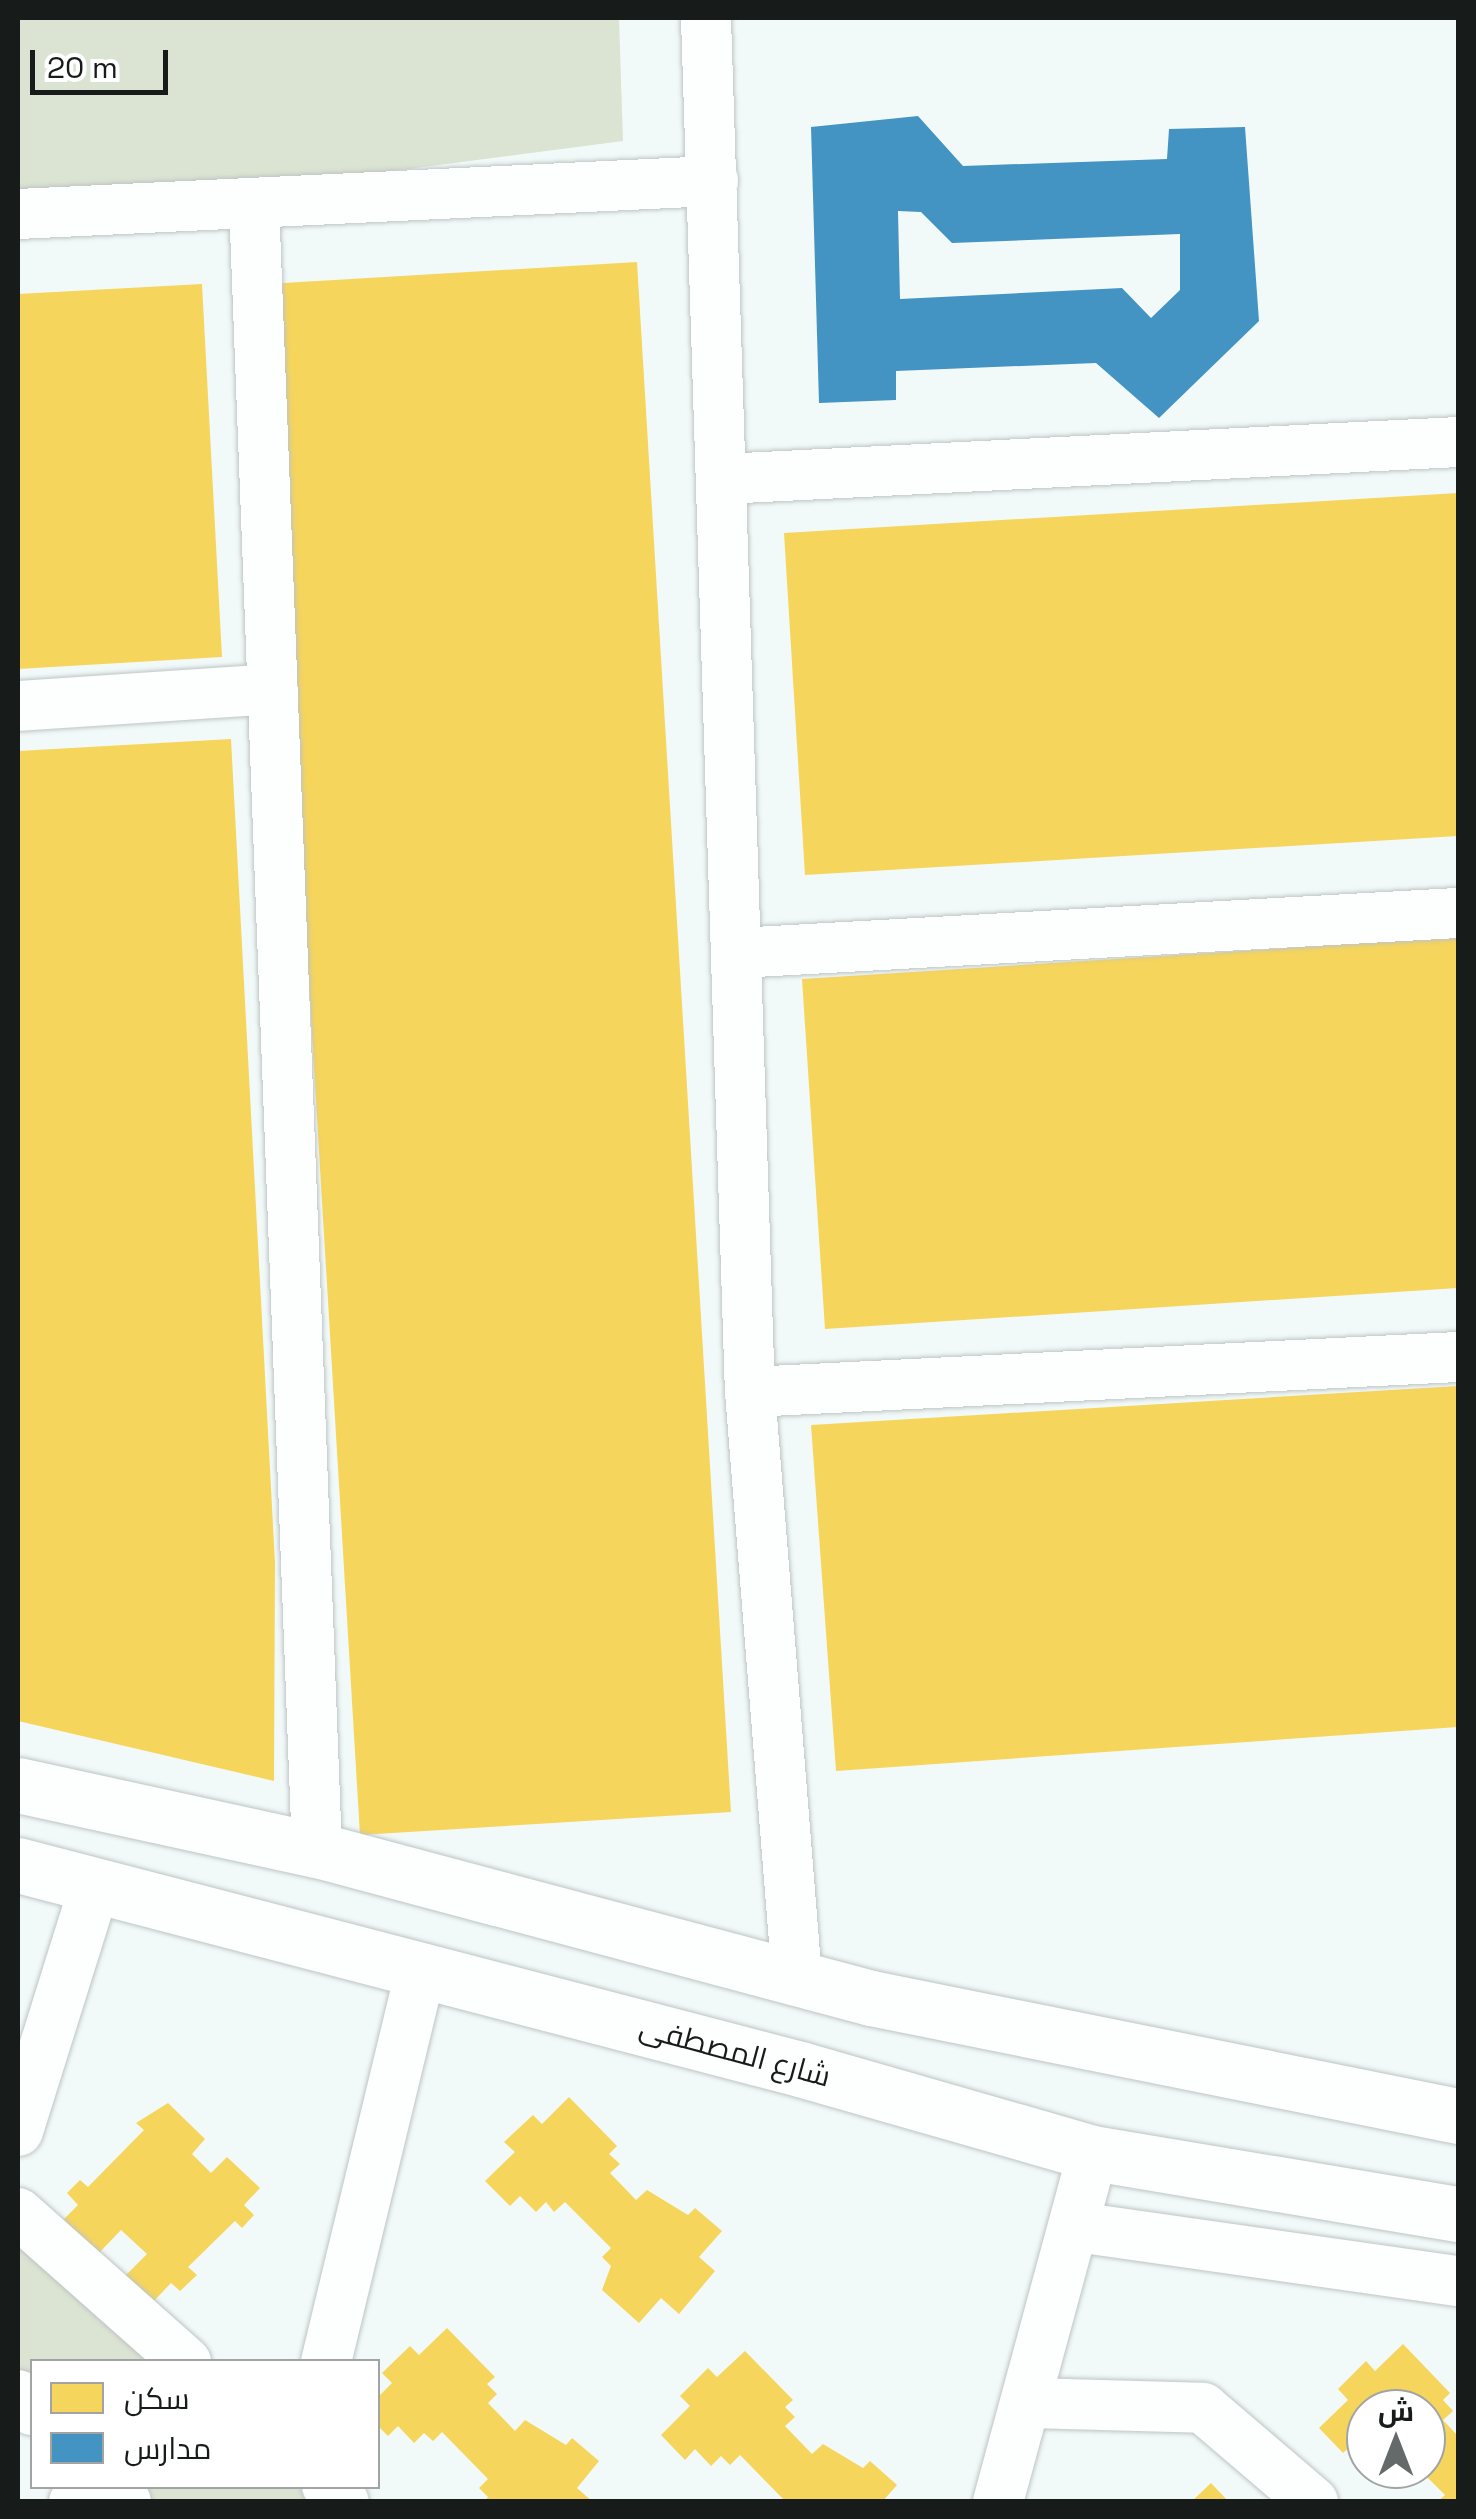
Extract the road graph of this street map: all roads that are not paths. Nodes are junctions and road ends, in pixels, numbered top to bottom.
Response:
1 (706, 18) edge
2 (713, 181) junction
3 (254, 203) junction
4 (18, 214) edge
5 (1458, 442) edge
6 (723, 479) junction
7 (272, 689) junction
8 (18, 706) edge
9 (1458, 913) edge
10 (737, 952) junction
11 (1458, 1358) edge
12 (750, 1392) junction
13 (18, 1784) edge
14 (316, 1850) junction
15 (18, 1866) edge
16 (94, 1889) junction
17 (421, 1968) junction
18 (796, 1978) junction
19 (1458, 2116) edge
20 (18, 2131) edge
21 (1093, 2153) junction
22 (18, 2212) edge
23 (1458, 2214) edge
24 (1077, 2227) junction
25 (1458, 2281) edge
26 (183, 2359) edge
27 (327, 2359) edge
28 (1027, 2402) junction
29 (998, 2502) edge
30 (1312, 2502) edge

1 - 2 street
2 - 3 street
2 - 6 street
3 - 4 street
3 - 7 street
5 - 6 street
6 - 10 street
7 - 8 street
7 - 14 street
9 - 10 street
10 - 12 street
11 - 12 street
12 - 18 street
13 - 14 street
14 - 18 street
15 - 16 street, شارع المصطفى
16 - 17 street, شارع المصطفى
16 - 20 street
17 - 21 street, شارع المصطفى
17 - 27 street
18 - 19 street
21 - 23 street, شارع المصطفى
21 - 24 street
22 - 26 street
24 - 25 street
24 - 28 street
28 - 29 street
28 - 30 street

